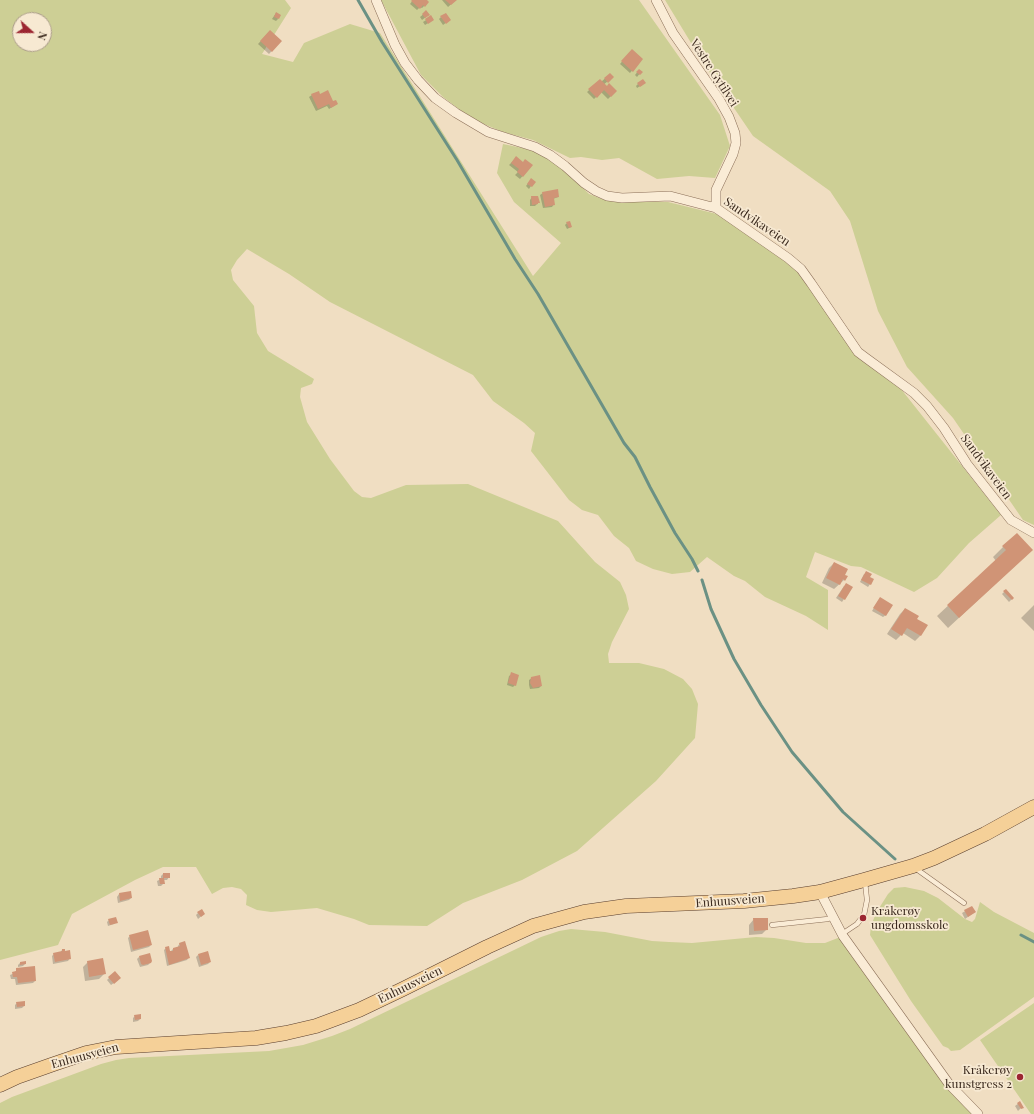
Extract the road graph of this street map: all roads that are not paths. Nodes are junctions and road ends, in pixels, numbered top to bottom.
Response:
1 (376, 0) edge
2 (656, 0) edge
3 (716, 208) junction
4 (1034, 533) edge
5 (1034, 807) edge
6 (913, 866) junction
7 (864, 880) junction
8 (820, 892) junction
9 (964, 903) dead end
10 (833, 917) junction
11 (772, 925) dead end
12 (842, 934) junction
13 (0, 1085) edge
14 (978, 1114) edge

1 - 3 street, Sandvikaveien
2 - 3 street, Vestre Gytilvei
3 - 4 street, Sandvikaveien
5 - 6 main road, Enhuusveien
6 - 7 main road, Enhuusveien
6 - 9 lane
7 - 8 main road, Enhuusveien
7 - 12 lane
8 - 10 street
8 - 13 main road, Enhuusveien
10 - 11 lane
10 - 12 street
12 - 14 street

